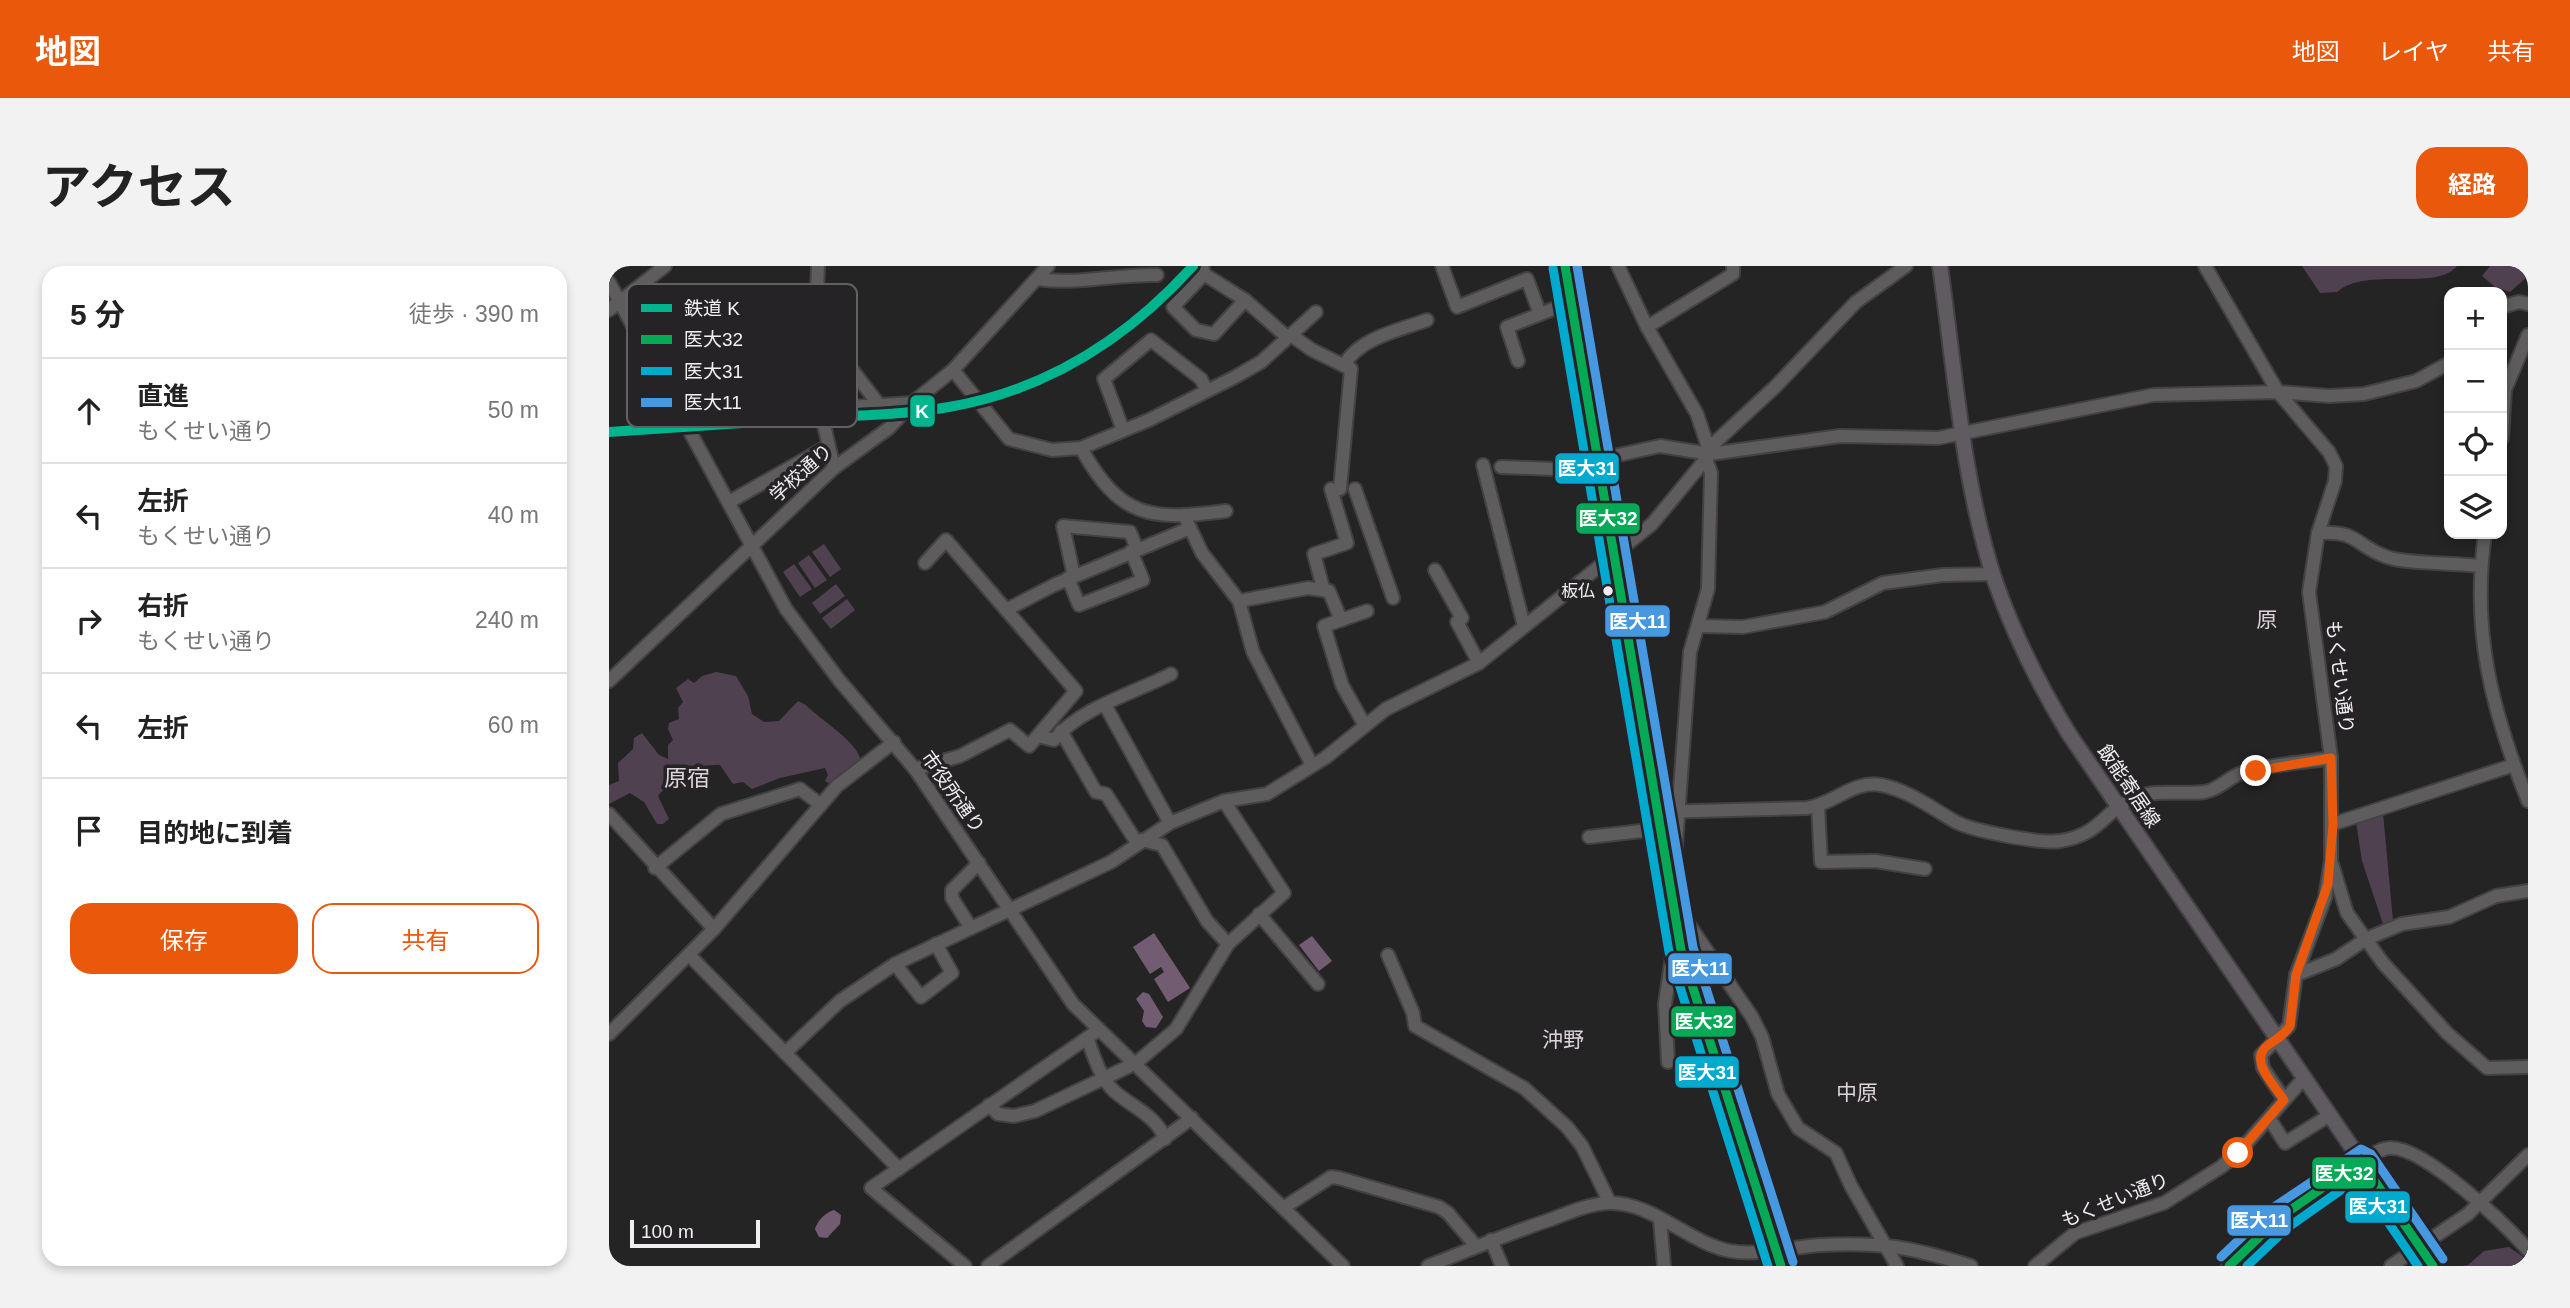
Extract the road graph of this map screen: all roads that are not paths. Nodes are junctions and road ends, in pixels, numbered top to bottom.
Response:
1 (665, 266) edge
2 (818, 266) edge
3 (1048, 266) edge
4 (1442, 266) edge
5 (1565, 266) edge
6 (1618, 266) edge
7 (1733, 266) edge
8 (1906, 266) edge
9 (1940, 266) edge
10 (2204, 266) edge
11 (1205, 270) edge
12 (1157, 275) dead end
13 (1038, 279) junction
14 (609, 282) edge
15 (642, 284) edge
16 (816, 284) edge
17 (627, 296) edge
18 (1245, 300) junction
19 (620, 301) junction
20 (1571, 302) junction
21 (2528, 304) edge
22 (2507, 306) edge
23 (609, 310) edge
24 (1316, 312) dead end
25 (627, 314) edge
26 (1540, 314) junction
27 (1427, 320) dead end
28 (1647, 327) junction
29 (2528, 335) edge
30 (1289, 336) junction
31 (1518, 360) dead end
32 (1345, 364) junction
33 (2444, 366) edge
34 (953, 370) junction
35 (857, 376) edge
36 (1207, 391) junction
37 (2278, 392) junction
38 (912, 403) junction
39 (880, 406) junction
40 (857, 407) edge
41 (2504, 413) edge
42 (688, 427) edge
43 (824, 427) edge
44 (1123, 430) junction
45 (1964, 433) junction
46 (828, 446) junction
47 (1081, 448) junction
48 (1708, 454) junction
49 (1597, 461) junction
50 (1483, 465) dead end
51 (1501, 467) dead end
52 (834, 468) junction
53 (1355, 489) dead end
54 (729, 502) junction
55 (1226, 511) dead end
56 (1184, 515) junction
57 (1190, 528) junction
58 (2318, 533) junction
59 (2484, 539) edge
60 (751, 544) junction
61 (1134, 550) junction
62 (1614, 556) junction
63 (925, 563) dead end
64 (2480, 566) junction
65 (1434, 570) dead end
66 (1993, 574) junction
67 (1071, 577) junction
68 (1323, 588) junction
69 (1393, 598) dead end
70 (1239, 601) junction
71 (1008, 609) junction
72 (1367, 611) dead end
73 (1341, 620) junction
74 (1699, 625) junction
75 (1524, 626) junction
76 (1479, 663) junction
77 (1171, 674) dead end
78 (609, 681) edge
79 (1105, 705) junction
80 (1364, 724) junction
81 (1061, 731) junction
82 (1038, 736) junction
83 (894, 742) junction
84 (2331, 758) junction
85 (1313, 765) junction
86 (2514, 765) junction
87 (915, 769) junction
88 (1224, 801) junction
89 (2528, 801) edge
90 (821, 805) junction
91 (1818, 806) junction
92 (2119, 806) junction
93 (1656, 812) junction
94 (1677, 813) junction
95 (609, 814) edge
96 (1170, 823) junction
97 (2333, 824) junction
98 (1659, 829) junction
99 (1589, 837) dead end
100 (1139, 842) junction
101 (2331, 860) junction
102 (979, 863) junction
103 (655, 868) junction
104 (1925, 869) dead end
105 (1668, 877) junction
106 (2528, 891) edge
107 (1010, 909) junction
108 (1674, 912) junction
109 (1258, 914) junction
110 (971, 928) junction
111 (714, 929) junction
112 (2366, 939) junction
113 (936, 944) junction
114 (1228, 944) junction
115 (1681, 950) junction
116 (689, 955) junction
117 (1388, 955) dead end
118 (895, 964) junction
119 (2296, 975) junction
120 (1318, 984) dead end
121 (609, 1034) edge
122 (1092, 1034) junction
123 (2278, 1039) junction
124 (785, 1053) junction
125 (1668, 1062) dead end
126 (1136, 1063) junction
127 (2528, 1066) edge
128 (1103, 1077) junction
129 (2304, 1078) junction
130 (2284, 1100) junction
131 (989, 1105) junction
132 (2330, 1115) junction
133 (1192, 1118) junction
134 (2269, 1118) junction
135 (1165, 1139) junction
136 (2528, 1155) edge
137 (2361, 1161) junction
138 (899, 1168) junction
139 (1610, 1203) junction
140 (2480, 1203) junction
141 (1283, 1208) junction
142 (1660, 1220) junction
143 (1491, 1240) junction
144 (1885, 1243) junction
145 (1475, 1245) junction
146 (2420, 1247) junction
147 (1776, 1248) junction
148 (2528, 1250) edge
149 (965, 1266) edge
150 (988, 1266) edge
151 (1343, 1266) edge
152 (1428, 1266) edge
153 (1502, 1266) edge
154 (1664, 1266) edge
155 (1781, 1266) edge
156 (1897, 1266) edge
157 (1971, 1266) edge
158 (2035, 1266) edge
159 (2229, 1266) edge
160 (2391, 1266) edge
161 (2433, 1266) edge

1 - 15 street
2 - 16 street
3 - 13 street, 学校通り
4 - 26 street
5 - 20 street
6 - 28 street
7 - 28 street
8 - 48 street
9 - 45 main road, 飯能寄居線
10 - 37 street, もくせい通り
11 - 18 street
11 - 18 street
12 - 13 street
13 - 34 street, 学校通り
14 - 19 street, 市役所通り
17 - 19 street
18 - 30 street
19 - 23 street
19 - 25 street, 市役所通り
20 - 26 street
20 - 49 street
21 - 22 street
24 - 30 street
26 - 31 street
27 - 32 street
28 - 48 street
29 - 41 street
30 - 32 street
30 - 36 street
32 - 68 street
33 - 37 street
34 - 38 street, 学校通り
34 - 47 street
35 - 39 street
36 - 44 street
36 - 44 street
37 - 45 street
37 - 58 street, もくせい通り
38 - 39 street
38 - 52 street, 学校通り
39 - 40 street
42 - 54 street, 市役所通り
43 - 46 street
44 - 47 street
45 - 48 street
45 - 66 main road, 飯能寄居線
46 - 52 street
46 - 54 street
47 - 56 street
48 - 49 street
48 - 62 street
48 - 74 street
49 - 51 street
49 - 62 street
50 - 75 street
52 - 60 street, 学校通り
53 - 69 street
54 - 60 street, 市役所通り
55 - 56 street
56 - 57 street
57 - 61 street
57 - 70 street
58 - 64 street
58 - 84 street, もくせい通り
59 - 64 street
60 - 78 street, 学校通り
60 - 83 street, 市役所通り
61 - 67 street
61 - 67 street
61 - 67 street
62 - 75 street
62 - 93 street
63 - 71 street
64 - 86 street
65 - 76 street
66 - 74 street
66 - 92 main road, 飯能寄居線
67 - 71 street
68 - 70 street
68 - 73 street
70 - 85 street
71 - 82 street
72 - 73 street
73 - 80 street
74 - 94 street
75 - 76 street
76 - 80 street
77 - 79 street
79 - 81 street
79 - 96 street
80 - 85 street
81 - 82 street
81 - 100 street
82 - 87 street
83 - 87 street, 市役所通り
83 - 90 street
84 - 92 street
84 - 97 street, もくせい通り
85 - 88 street
86 - 89 street
86 - 97 street
87 - 102 street, 市役所通り
88 - 96 street
88 - 109 street
90 - 103 street
90 - 111 street
91 - 92 street
91 - 94 street
91 - 104 street
92 - 123 main road, 飯能寄居線
93 - 94 street
93 - 98 street
94 - 105 street
95 - 103 street
96 - 100 street
97 - 101 street, もくせい通り
98 - 99 street
98 - 105 street
100 - 107 street
100 - 114 street
101 - 112 street
101 - 119 street, もくせい通り
102 - 107 street, 市役所通り
102 - 110 street
103 - 111 street
105 - 108 street
106 - 112 street
107 - 110 street
107 - 122 street, 市役所通り
108 - 115 street
108 - 144 street
109 - 114 street
109 - 120 street
110 - 113 street
111 - 116 street
112 - 119 street
112 - 127 street
113 - 118 street
113 - 118 street
114 - 126 street
115 - 125 street
115 - 147 street
116 - 121 street
116 - 124 street
117 - 139 street
118 - 124 street
119 - 123 street, もくせい通り
122 - 126 street, 市役所通り
122 - 128 street
122 - 131 street
123 - 129 main road, 飯能寄居線
123 - 130 street, もくせい通り
124 - 138 street
126 - 128 street
126 - 133 street, 市役所通り
128 - 131 street
128 - 135 street
129 - 130 street
129 - 132 main road, 飯能寄居線
130 - 134 street, もくせい通り
131 - 138 street
132 - 134 street
132 - 137 main road, 飯能寄居線
133 - 135 street
133 - 141 street, 市役所通り
134 - 158 street, もくせい通り
135 - 150 street
136 - 140 street
137 - 140 street
137 - 146 main road, 飯能寄居線
137 - 159 main road
138 - 149 street
139 - 142 street
139 - 143 street
140 - 146 street
140 - 148 street
141 - 145 street
141 - 151 street, 市役所通り
142 - 147 street
142 - 154 street
143 - 145 street
143 - 153 street
144 - 147 street
144 - 156 street
144 - 157 street
145 - 152 street
146 - 160 street
146 - 161 main road, 飯能寄居線
147 - 155 street

